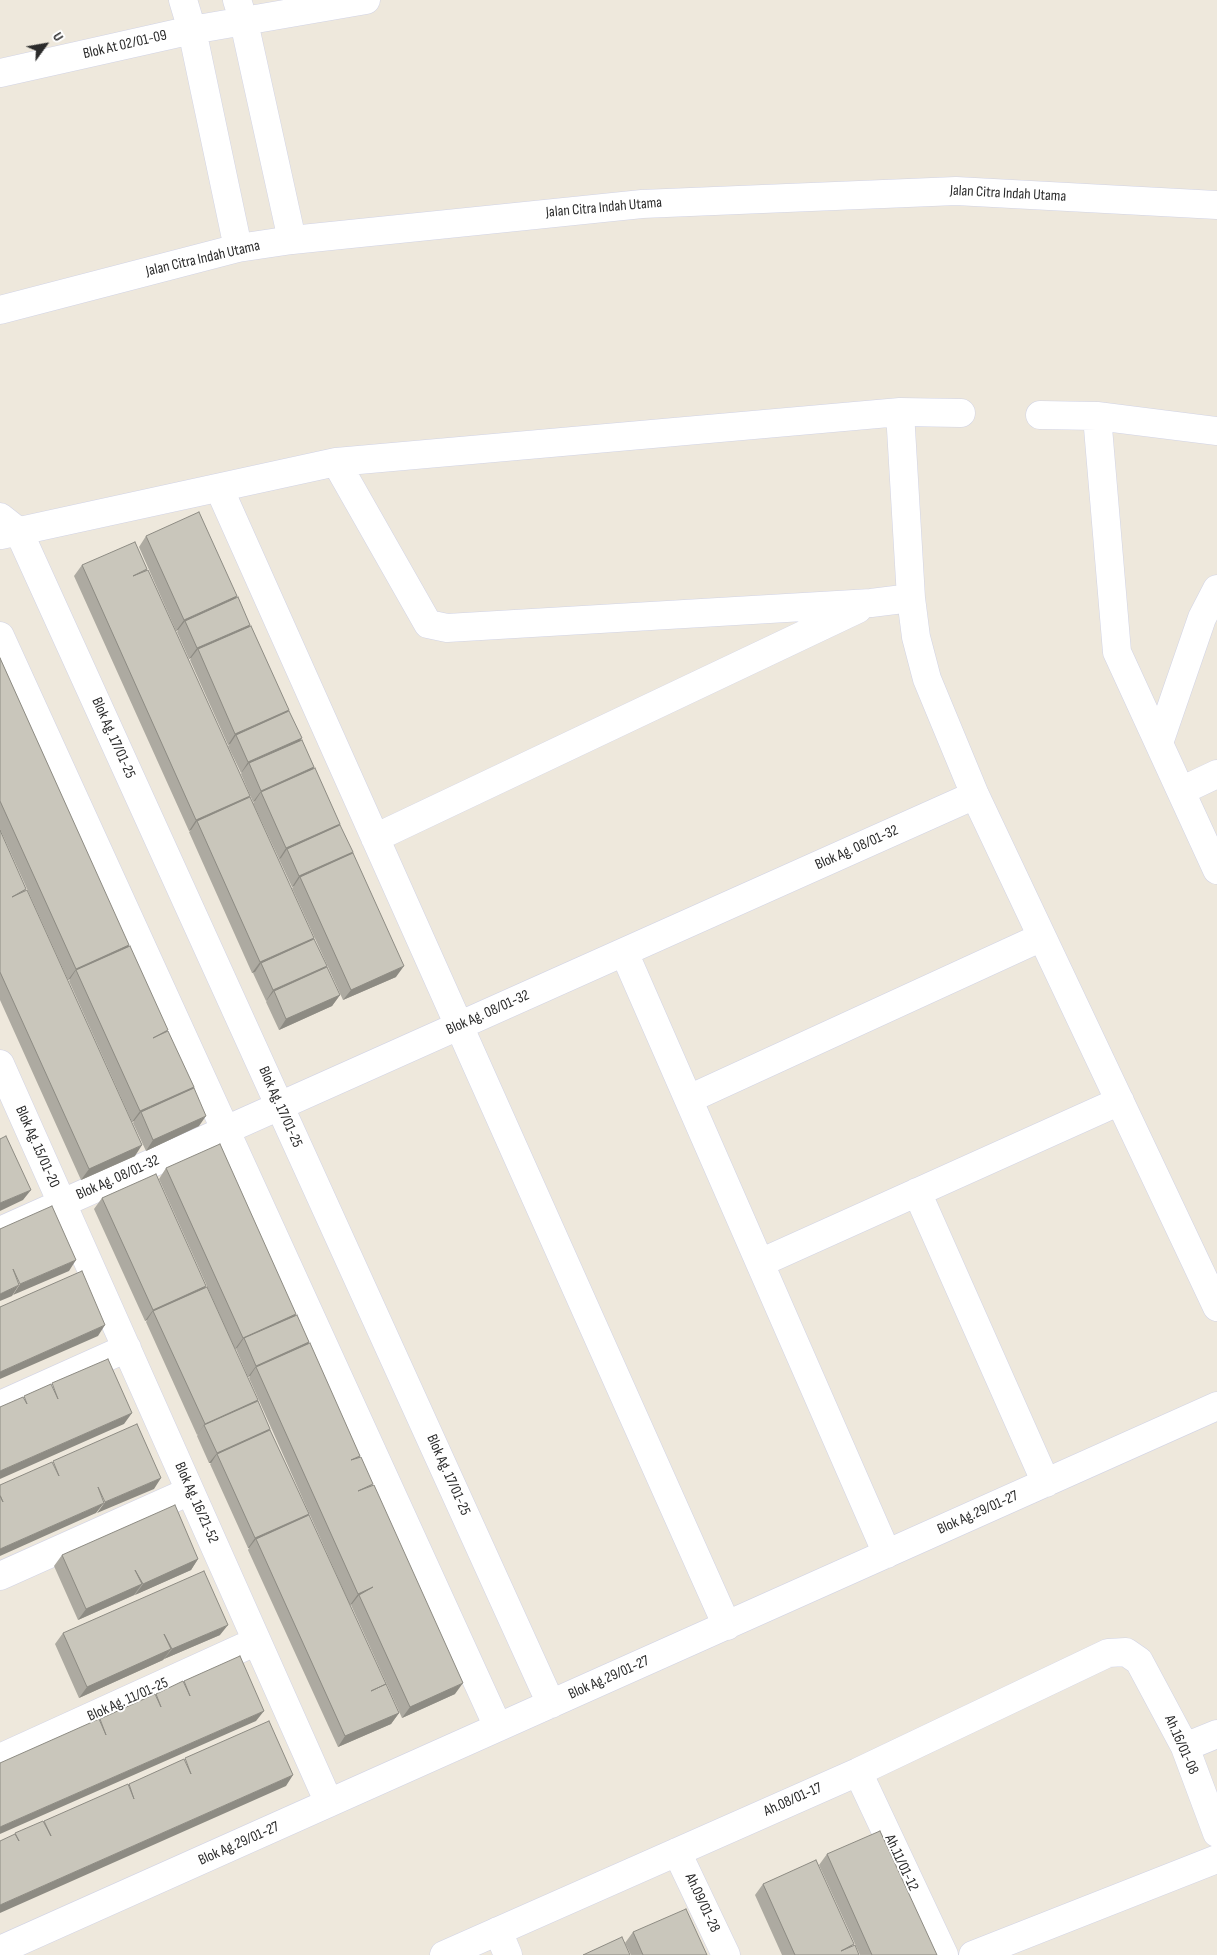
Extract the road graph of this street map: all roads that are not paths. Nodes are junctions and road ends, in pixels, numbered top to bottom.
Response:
1 (183, 0) edge
2 (366, 0) edge
3 (240, 11) edge
4 (192, 30) junction
5 (1, 69) edge
6 (1217, 205) edge
7 (292, 240) junction
8 (238, 248) junction
9 (0, 310) edge
10 (900, 412) junction
11 (961, 413) dead end
12 (1040, 415) dead end
13 (1097, 416) junction
14 (1217, 431) edge
15 (336, 462) junction
16 (219, 488) junction
17 (6, 528) edge
18 (1217, 589) edge
19 (911, 598) junction
20 (871, 603) junction
21 (0, 636) edge
22 (1159, 742) junction
23 (1217, 774) edge
24 (1181, 791) junction
25 (975, 795) junction
26 (375, 838) junction
27 (1217, 870) edge
28 (1042, 937) junction
29 (624, 952) junction
30 (459, 1026) junction
31 (0, 1064) edge
32 (689, 1099) junction
33 (1120, 1101) junction
34 (280, 1105) junction
35 (226, 1130) junction
36 (917, 1192) junction
37 (62, 1203) junction
38 (0, 1231) edge
39 (760, 1263) junction
40 (1217, 1307) edge
41 (127, 1348) junction
42 (0, 1405) edge
43 (1217, 1406) edge
44 (1046, 1483) junction
45 (190, 1491) junction
46 (887, 1554) junction
47 (0, 1576) edge
48 (727, 1626) junction
49 (257, 1641) junction
50 (1140, 1661) joint
51 (551, 1704) junction
52 (498, 1728) junction
53 (1217, 1734) edge
54 (1185, 1747) junction
55 (0, 1758) edge
56 (858, 1772) junction
57 (329, 1803) junction
58 (1217, 1833) edge
59 (677, 1852) junction
60 (1217, 1858) edge
61 (503, 1943) edge
62 (0, 1950) edge
63 (444, 1955) edge
64 (726, 1955) edge
65 (944, 1955) edge
66 (973, 1955) edge

1 - 4 street
2 - 3 street, Blok At 02/01-09
3 - 4 street, Blok At 02/01-09
3 - 7 street
4 - 5 street, Blok At 02/01-09
4 - 8 street
6 - 7 street, Jalan Citra Indah Utama
7 - 8 street, Jalan Citra Indah Utama
8 - 9 street, Jalan Citra Indah Utama
10 - 11 street
10 - 15 street
10 - 19 street
12 - 13 street
13 - 14 street
13 - 22 street
15 - 16 street
15 - 20 street
16 - 17 street
16 - 26 street
17 - 34 street, Blok Ag. 17/01-25
18 - 22 street
19 - 20 street
19 - 25 street
20 - 26 street
21 - 35 street
22 - 24 street
23 - 24 street
24 - 27 street
25 - 28 street
25 - 29 street, Blok Ag. 08/01-32
26 - 30 street
28 - 32 street
28 - 33 street
29 - 30 street, Blok Ag. 08/01-32
29 - 32 street
30 - 34 street, Blok Ag. 08/01-32
30 - 48 street
31 - 37 street, Blok Ag. 15/01-20
32 - 39 street
33 - 36 street
33 - 40 street
34 - 35 street, Blok Ag. 08/01-32
34 - 51 street, Blok Ag. 17/01-25
35 - 37 street, Blok Ag. 08/01-32
35 - 52 street
36 - 39 street
36 - 44 street
37 - 38 street, Blok Ag. 08/01-32
37 - 41 street, Blok Ag. 16/21-52
39 - 46 street
41 - 42 street
41 - 45 street, Blok Ag. 16/21-52
43 - 44 street, Blok Ag.29/01-27
44 - 46 street, Blok Ag.29/01-27
45 - 47 street
45 - 49 street, Blok Ag. 16/21-52
46 - 48 street, Blok Ag.29/01-27
48 - 51 street, Blok Ag.29/01-27
49 - 55 street, Blok Ag. 11/01-25
49 - 57 street, Blok Ag. 16/21-52
50 - 54 street, Ah.16/01-08
50 - 56 street, Ah.08/01-17
51 - 52 street, Blok Ag.29/01-27
52 - 57 street, Blok Ag.29/01-27
53 - 54 street
54 - 58 street, Ah.16/01-08
56 - 59 street, Ah.08/01-17
56 - 65 street, Ah.11/01-12
57 - 62 street, Blok Ag.29/01-27
59 - 61 street, Ah.08/01-17
59 - 64 street, Ah.09/01-28
60 - 66 street
61 - 63 street, Ah.08/01-17

